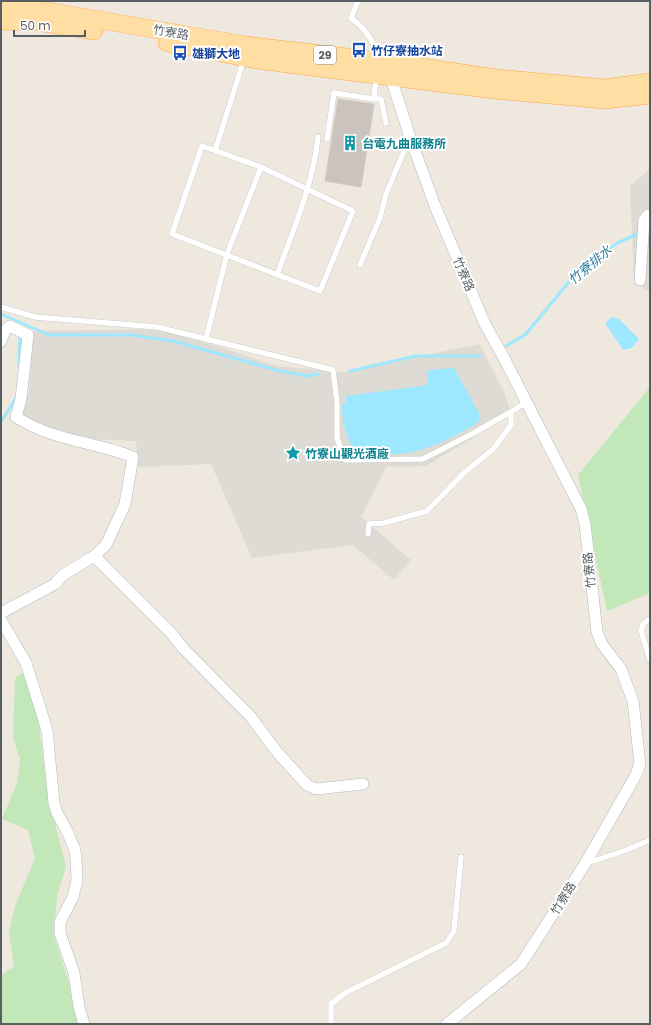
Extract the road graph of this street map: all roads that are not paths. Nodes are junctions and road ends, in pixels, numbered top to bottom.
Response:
1 (358, 1) edge
2 (2, 11) edge
3 (245, 51) junction
4 (383, 72) junction
5 (650, 82) edge
6 (650, 95) edge
7 (374, 98) junction
8 (386, 123) dead end
9 (318, 137) dead end
10 (410, 137) junction
11 (327, 139) dead end
12 (215, 151) junction
13 (260, 167) junction
14 (307, 189) junction
15 (650, 215) edge
16 (227, 254) junction
17 (360, 265) dead end
18 (277, 274) junction
19 (640, 280) dead end
20 (1, 307) edge
21 (6, 324) edge
22 (206, 340) junction
23 (1, 341) edge
24 (526, 402) junction
25 (511, 412) junction
26 (368, 534) dead end
27 (94, 556) junction
28 (1, 614) edge
29 (650, 619) edge
30 (1, 620) edge
31 (650, 660) edge
32 (363, 784) dead end
33 (650, 840) edge
34 (461, 857) dead end
35 (585, 864) junction
36 (84, 1024) edge
37 (331, 1024) edge
38 (447, 1024) edge

1 - 4 lane
2 - 3 main road, 竹寮路 / 29
3 - 4 main road, 竹寮路 / 29
3 - 12 lane
4 - 5 main road, 竹寮路 / 29
4 - 6 main road, 竹寮路 / 29
4 - 7 lane
4 - 10 street, 竹寮路
7 - 8 lane
7 - 11 lane
9 - 14 lane
10 - 17 lane
10 - 24 street, 竹寮路
12 - 13 lane
12 - 16 lane
13 - 14 lane
13 - 16 lane
14 - 18 lane
14 - 18 lane
15 - 19 street
16 - 18 lane
16 - 22 lane
20 - 22 lane
21 - 23 street
21 - 27 street
22 - 25 lane
24 - 25 lane
24 - 35 street, 竹寮路
25 - 26 lane
27 - 28 street
27 - 32 street
29 - 31 lane
30 - 36 street
33 - 35 lane
34 - 37 lane
35 - 38 street, 竹寮路

